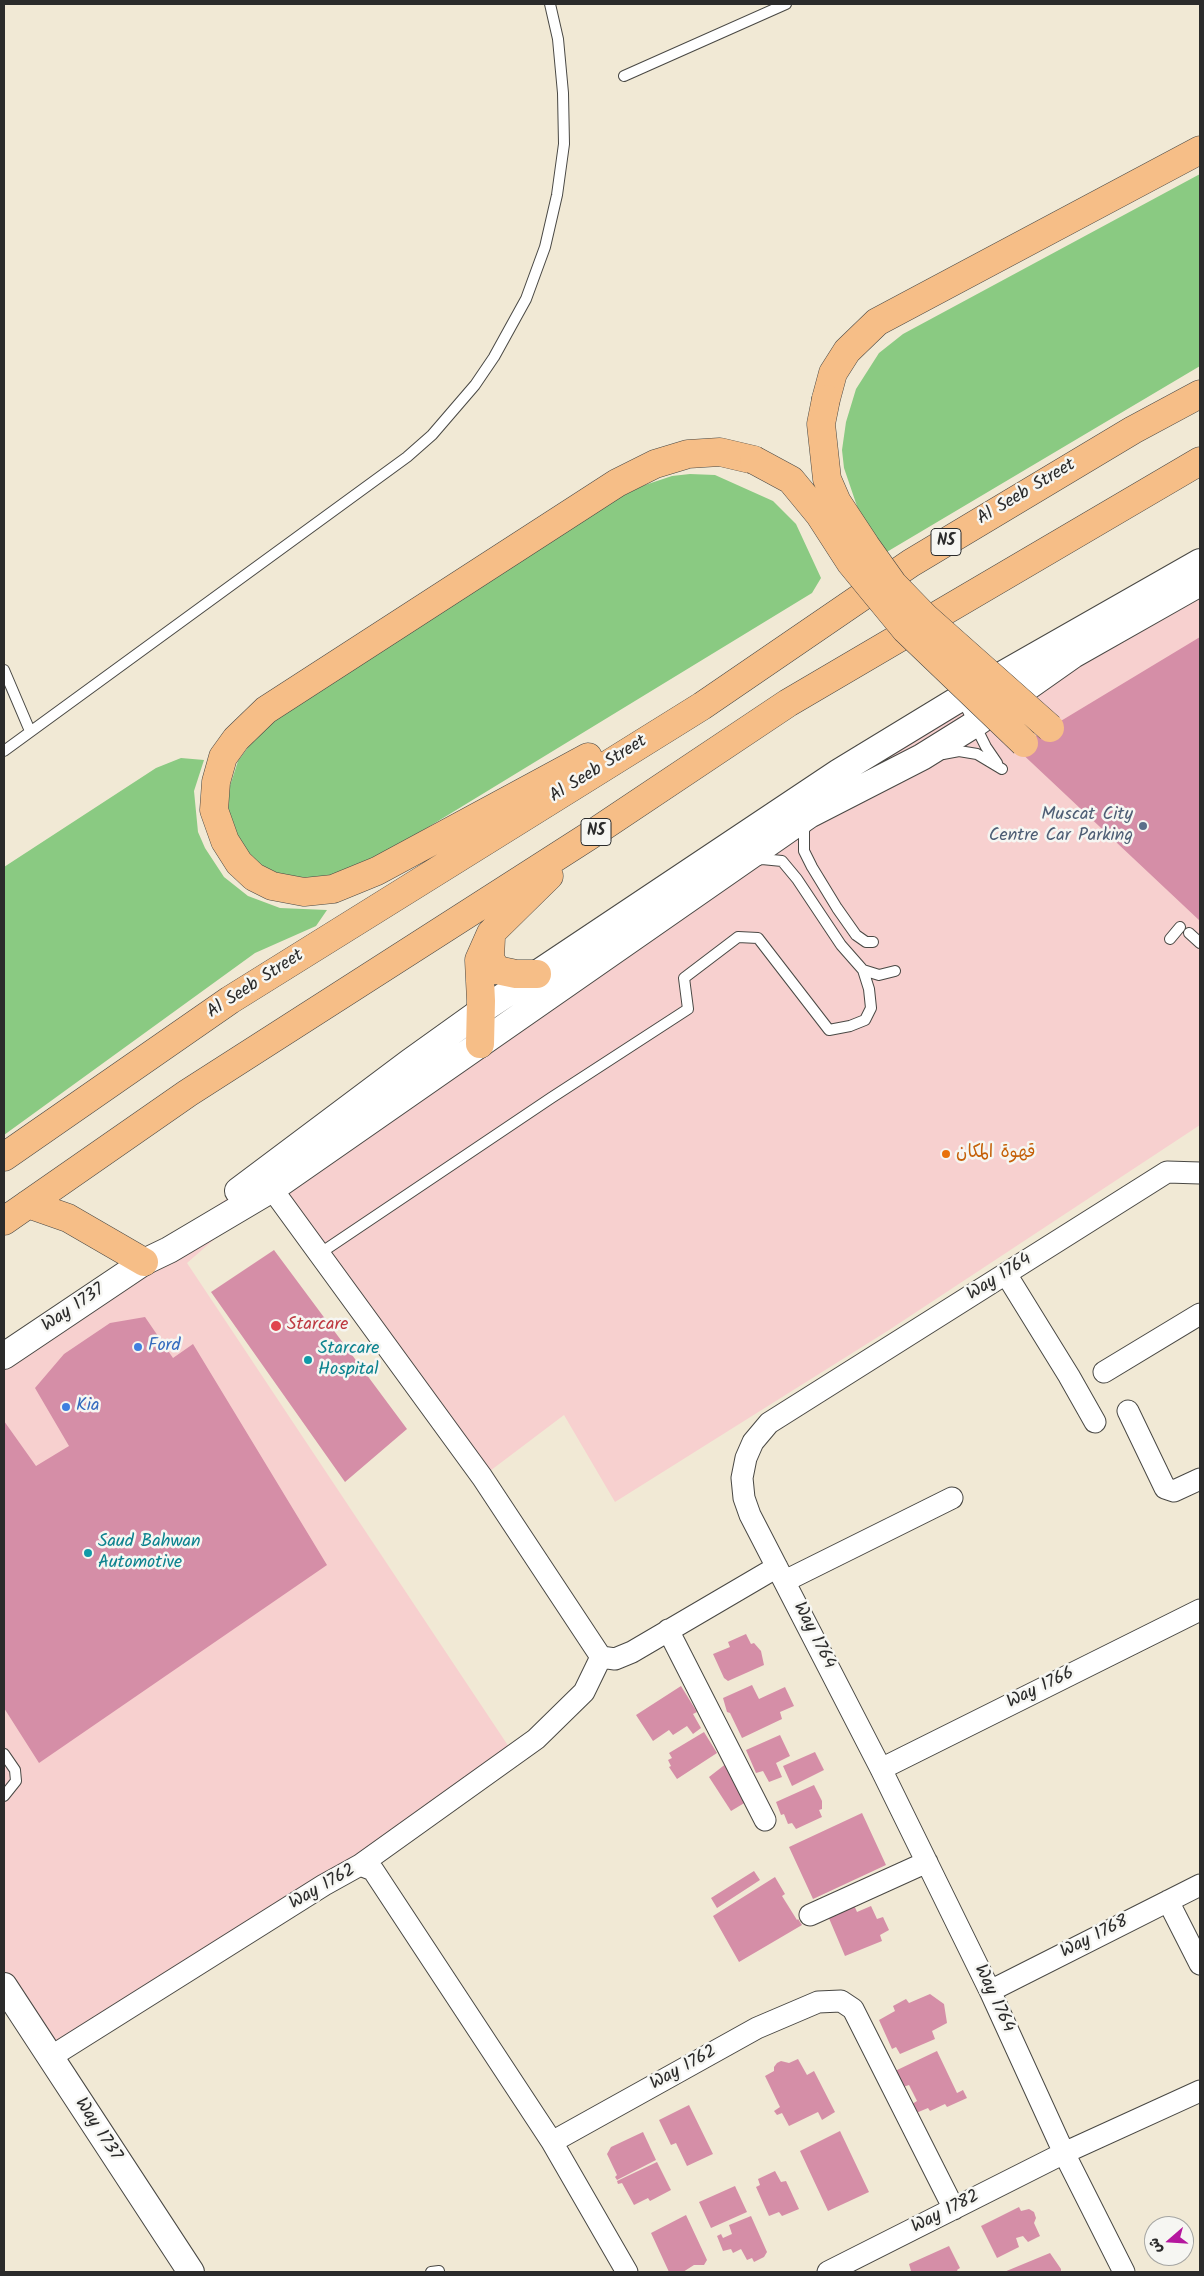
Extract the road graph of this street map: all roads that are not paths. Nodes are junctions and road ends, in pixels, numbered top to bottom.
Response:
1 (550, 4) edge
2 (786, 4) edge
3 (624, 76) dead end
4 (1200, 150) edge
5 (1200, 379) edge
6 (1200, 394) edge
7 (1133, 430) junction
8 (1200, 461) edge
9 (1200, 562) edge
10 (1196, 590) edge
11 (4, 670) edge
12 (961, 698) junction
13 (702, 706) junction
14 (975, 724) junction
15 (1050, 728) dead end
16 (30, 731) junction
17 (1024, 743) dead end
18 (4, 751) edge
19 (922, 757) junction
20 (809, 814) junction
21 (589, 836) junction
22 (726, 871) junction
23 (491, 933) junction
24 (1170, 939) dead end
25 (873, 942) dead end
26 (1200, 944) edge
27 (863, 970) junction
28 (895, 971) dead end
29 (537, 974) junction
30 (481, 1011) junction
31 (480, 1044) junction
32 (4, 1157) edge
33 (1200, 1173) edge
34 (272, 1189) junction
35 (28, 1204) junction
36 (4, 1221) edge
37 (319, 1254) junction
38 (144, 1262) junction
39 (1006, 1274) junction
40 (1200, 1314) edge
41 (4, 1356) edge
42 (1104, 1372) dead end
43 (1128, 1412) dead end
44 (1095, 1422) dead end
45 (1200, 1479) edge
46 (952, 1498) dead end
47 (781, 1574) junction
48 (1200, 1610) edge
49 (668, 1630) junction
50 (602, 1657) junction
51 (4, 1754) edge
52 (881, 1768) junction
53 (4, 1796) edge
54 (765, 1820) dead end
55 (926, 1862) junction
56 (360, 1865) junction
57 (1200, 1885) edge
58 (1168, 1901) junction
59 (810, 1915) dead end
60 (1200, 1964) edge
61 (4, 1986) edge
62 (990, 1992) junction
63 (49, 2058) junction
64 (1200, 2091) edge
65 (552, 2142) junction
66 (1064, 2153) junction
67 (954, 2209) junction
68 (850, 2268) edge
69 (191, 2272) edge
70 (627, 2272) edge
71 (828, 2272) edge
72 (1124, 2272) edge

1 - 16 lane
2 - 3 lane
4 - 15 highway, bridge
5 - 7 highway
6 - 7 highway, Al Seeb Street / N5
7 - 13 highway, Al Seeb Street / N5
8 - 21 highway, N5
9 - 12 street
10 - 14 street
11 - 16 lane
12 - 14 lane
12 - 29 street
13 - 17 highway, bridge
13 - 32 highway, Al Seeb Street / N5
14 - 19 street
14 - 19 lane
16 - 18 lane
19 - 20 street
20 - 22 street
20 - 25 lane
21 - 23 highway
21 - 35 highway, N5
22 - 27 lane
22 - 31 street
23 - 29 highway
23 - 30 highway
24 - 26 lane
27 - 28 lane
27 - 37 lane
29 - 30 street
30 - 31 highway
30 - 38 street
31 - 34 street
33 - 39 street, Way 1764
34 - 37 street
34 - 38 street
35 - 36 highway, N5
35 - 38 highway
37 - 50 street
38 - 41 street, Way 1737
39 - 44 street
39 - 47 street, Way 1764
40 - 42 street
43 - 45 street
46 - 47 street
47 - 49 street
47 - 52 street, Way 1764
48 - 52 street, Way 1766
49 - 50 street
49 - 54 street
50 - 56 street
51 - 53 lane
52 - 55 street, Way 1764
55 - 59 street
55 - 62 street, Way 1764
56 - 63 street, Way 1762
56 - 65 street, Way 1762
57 - 58 street, Way 1768
58 - 60 street
58 - 62 street, Way 1768
61 - 63 street, Way 1737
62 - 66 street, Way 1764
63 - 69 street, Way 1737
64 - 66 street, Way 1782
65 - 67 street, Way 1762
65 - 70 street, Way 1762
66 - 67 street, Way 1782
66 - 72 street, Way 1764
67 - 68 street, Way 1782
68 - 71 street, Way 1782

